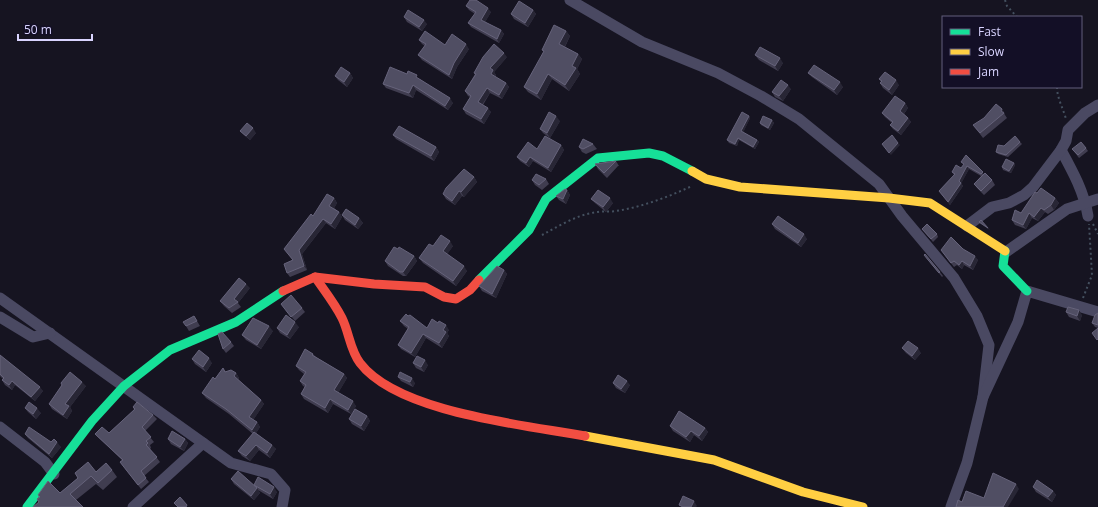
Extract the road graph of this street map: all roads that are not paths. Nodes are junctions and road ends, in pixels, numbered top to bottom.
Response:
1 (570, 0) edge
2 (1098, 105) edge
3 (1061, 150) junction
4 (889, 198) junction
5 (1098, 199) edge
6 (1086, 202) junction
7 (1088, 216) road end
8 (967, 226) junction
9 (1006, 252) junction
10 (315, 277) junction
11 (1027, 291) junction
12 (0, 298) edge
13 (1098, 312) edge
14 (0, 317) edge
15 (50, 333) junction
16 (124, 386) junction
17 (983, 397) junction
18 (0, 427) edge
19 (203, 443) junction
20 (54, 474) junction
21 (27, 507) edge
22 (134, 507) edge
23 (282, 507) edge
24 (863, 507) edge
25 (951, 507) edge

1 - 4 street
2 - 3 street
3 - 6 street
3 - 8 street
4 - 8 street
4 - 10 street
4 - 17 street
5 - 6 street
6 - 7 street
6 - 9 street
8 - 9 street
9 - 11 street
10 - 16 street
10 - 24 street
11 - 13 street
11 - 17 street
12 - 15 street
14 - 15 street
15 - 16 street
16 - 19 street
16 - 20 street
17 - 25 street
18 - 20 street
19 - 22 street
19 - 23 street
20 - 21 street

